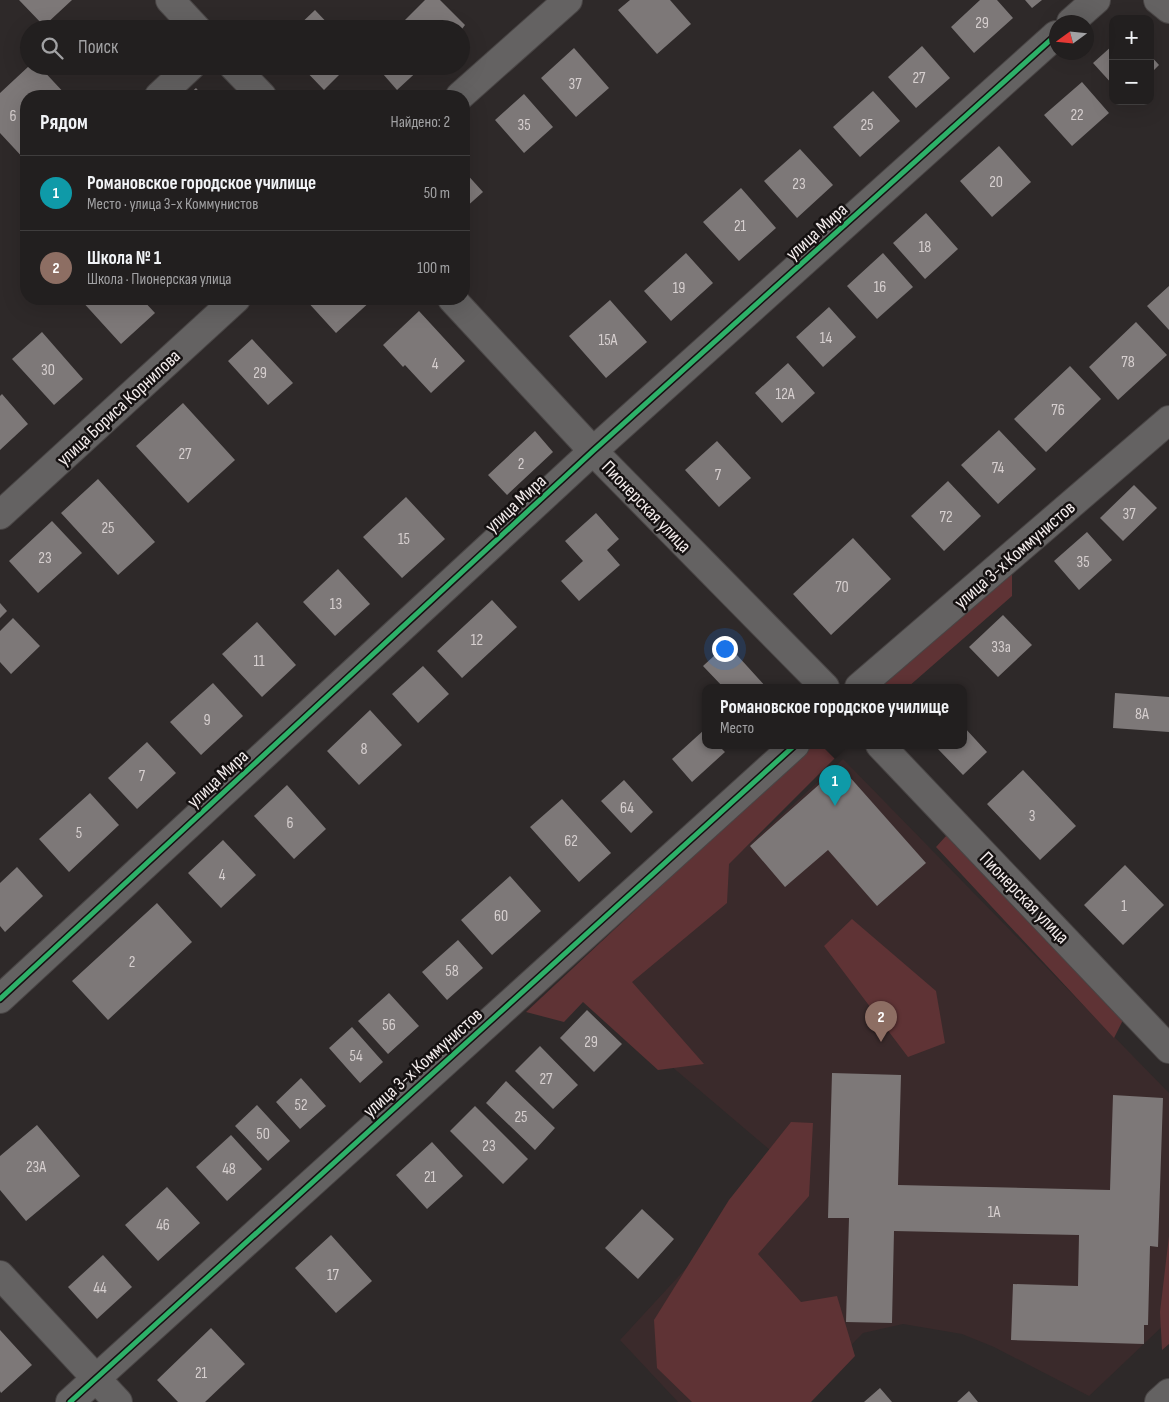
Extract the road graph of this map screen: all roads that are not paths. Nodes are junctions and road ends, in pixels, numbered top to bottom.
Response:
1 (170, 0) edge
2 (568, 0) edge
3 (1096, 0) edge
4 (1158, 0) edge
5 (1169, 9) edge
6 (1079, 15) edge
7 (189, 20) edge
8 (1049, 41) edge
9 (181, 75) edge
10 (242, 75) edge
11 (165, 90) edge
12 (256, 90) edge
13 (467, 90) edge
14 (229, 305) edge
15 (458, 305) edge
16 (1169, 420) edge
17 (593, 451) junction
18 (0, 515) edge
19 (822, 684) edge
20 (862, 684) edge
21 (791, 749) edge
22 (884, 749) edge
23 (0, 1000) edge
24 (1169, 1049) edge
25 (0, 1275) edge
26 (96, 1378) junction
27 (1169, 1393) edge
28 (70, 1402) edge
29 (118, 1402) edge
30 (1159, 1402) edge

1 - 7 street
2 - 13 street
3 - 6 street
4 - 5 street
8 - 17 street, улица Мира
9 - 11 street
10 - 12 street
14 - 18 street, улица Бориса Корнилова
15 - 17 street, Пионерская улица
16 - 20 street, улица 3-х Коммунистов
17 - 19 street, Пионерская улица
17 - 23 street, улица Мира
21 - 26 street, улица 3-х Коммунистов
22 - 24 street, Пионерская улица
25 - 26 street
26 - 28 street, улица 3-х Коммунистов
26 - 29 street
27 - 30 street

